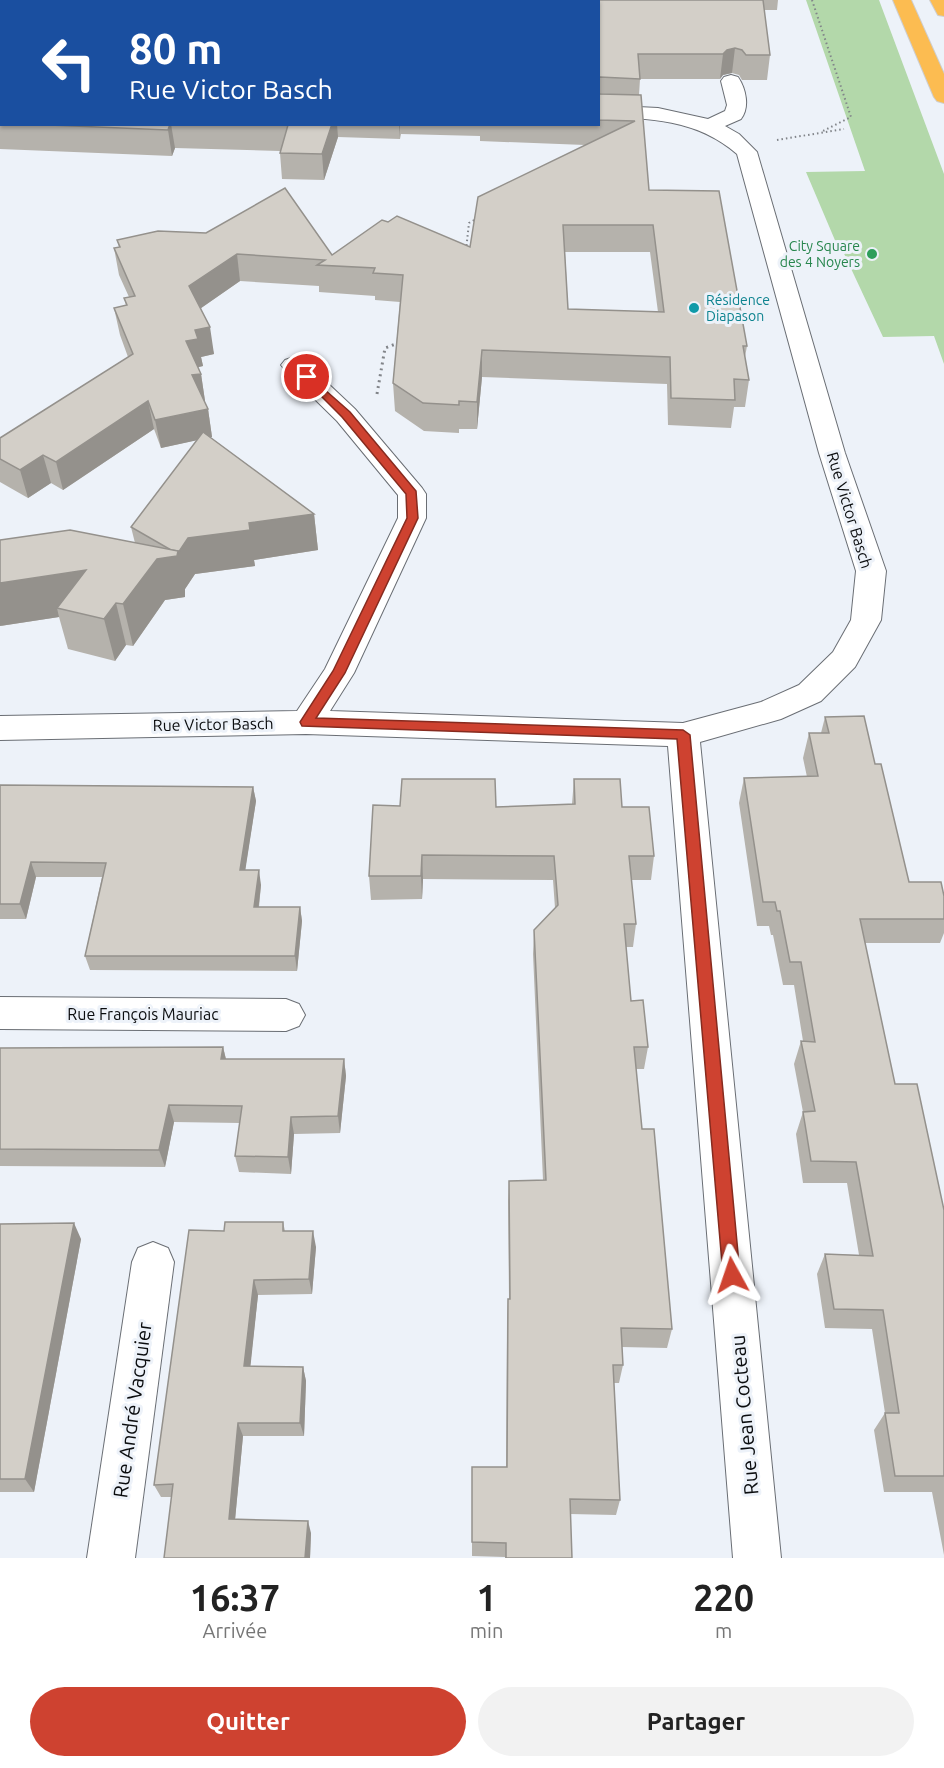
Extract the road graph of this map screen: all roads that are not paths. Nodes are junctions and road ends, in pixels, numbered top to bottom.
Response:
1 (902, 0) edge
2 (939, 0) edge
3 (944, 11) edge
4 (731, 81) edge
5 (944, 97) edge
6 (600, 111) edge
7 (708, 126) junction
8 (294, 365) dead end
9 (306, 722) junction
10 (0, 728) edge
11 (683, 735) junction
12 (0, 1013) edge
13 (286, 1015) dead end
14 (153, 1262) dead end
15 (111, 1558) edge
16 (757, 1558) edge

1 - 5 highway
2 - 3 highway
4 - 7 street
6 - 7 street
7 - 11 street, Rue Victor Basch
8 - 9 street
9 - 10 street, Rue Victor Basch
9 - 11 street, Rue Victor Basch
11 - 16 street, Rue Jean Cocteau
12 - 13 street, Rue François Mauriac
14 - 15 street, Rue André Vacquier

